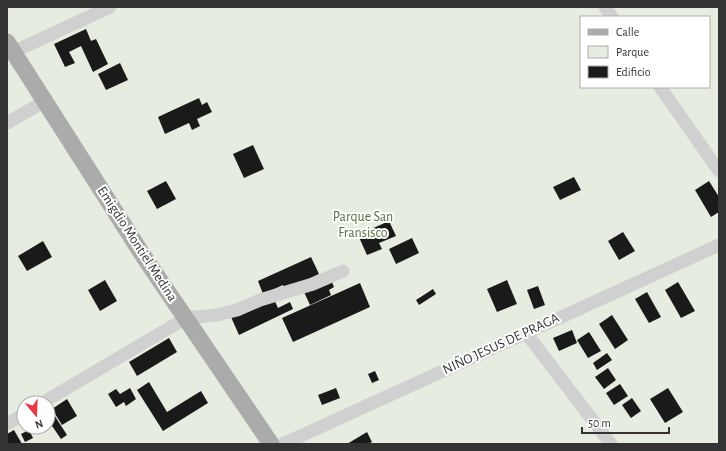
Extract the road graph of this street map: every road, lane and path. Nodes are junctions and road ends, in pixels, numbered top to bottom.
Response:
1 (110, 7) edge
2 (605, 7) edge
3 (611, 16) edge
4 (10, 47) edge
5 (661, 88) edge
6 (45, 101) junction
7 (7, 123) edge
8 (719, 171) edge
9 (719, 245) edge
10 (343, 271) dead end
11 (186, 318) junction
12 (526, 333) junction
13 (56, 395) edge
14 (16, 419) edge
15 (7, 424) edge
16 (271, 444) edge
17 (283, 444) edge
18 (611, 444) edge

1 - 4 street
2 - 3 street
4 - 6 main road, Emigdio Montiel Medina
5 - 8 street
6 - 7 street
6 - 11 main road, Emigdio Montiel Medina
9 - 12 street, NIÑO JESUS DE PRAGA
10 - 11 street
11 - 13 street
11 - 16 main road, Emigdio Montiel Medina
12 - 17 street, NIÑO JESUS DE PRAGA
12 - 18 street
14 - 15 street

